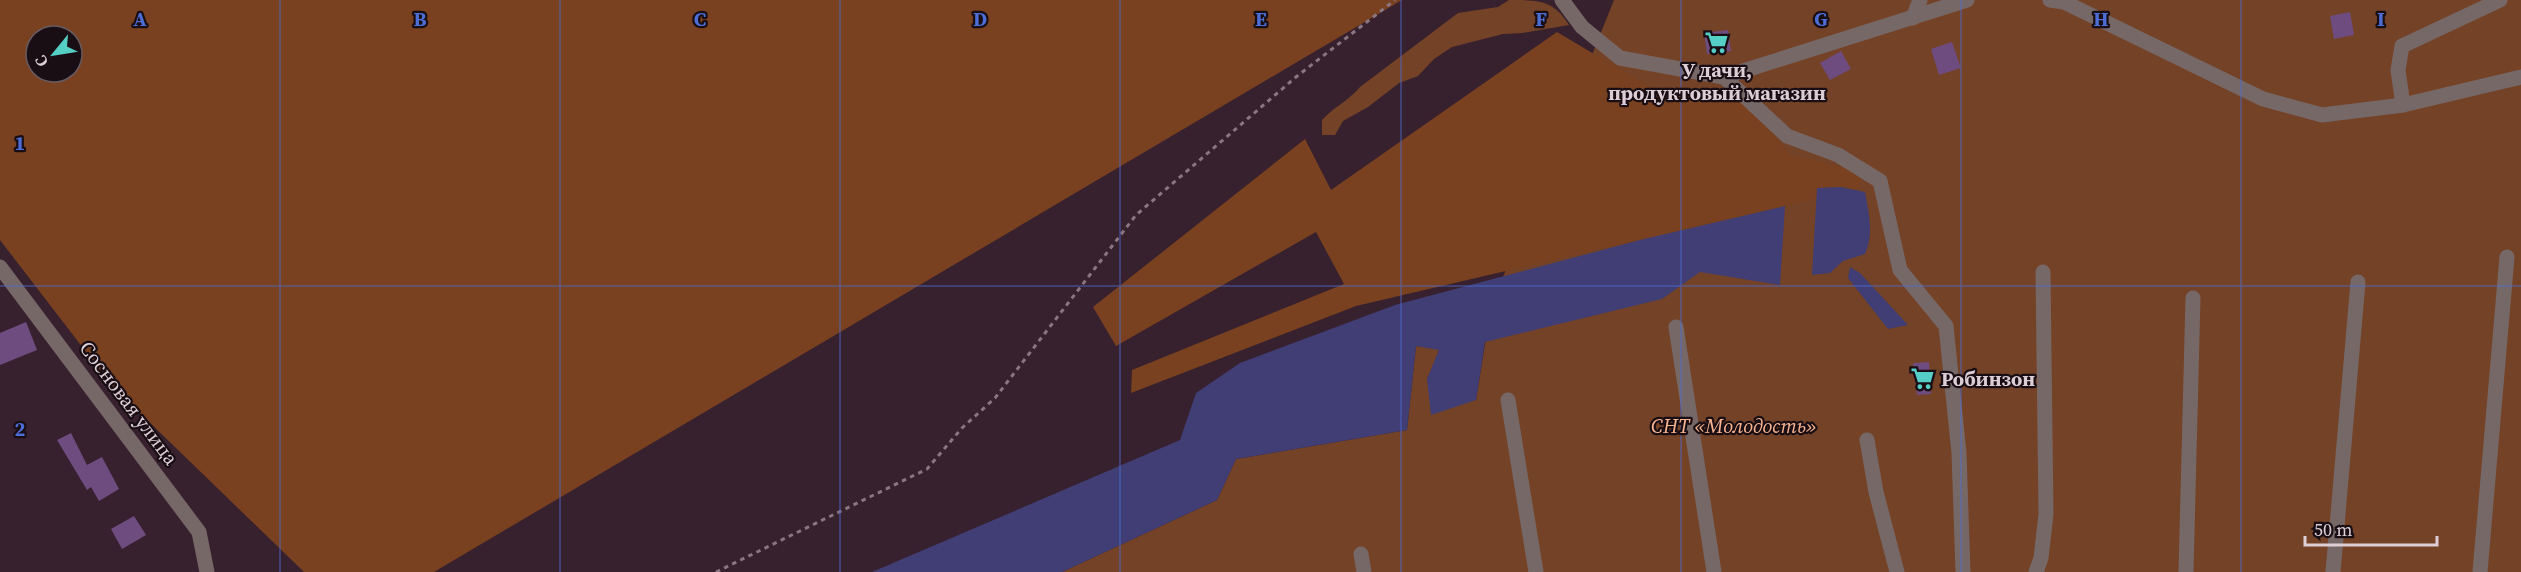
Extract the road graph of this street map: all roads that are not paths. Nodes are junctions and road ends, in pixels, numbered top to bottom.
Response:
1 (1562, 0) edge
2 (1920, 0) edge
3 (1967, 0) edge
4 (2500, 0) edge
5 (2060, 1) edge
6 (1913, 18) junction
7 (1724, 77) junction
8 (2521, 77) edge
9 (2403, 105) junction
10 (2507, 257) dead end
11 (0, 267) edge
12 (2043, 272) dead end
13 (2358, 282) dead end
14 (2193, 298) dead end
15 (1677, 327) dead end
16 (1508, 400) dead end
17 (1866, 440) dead end
18 (1361, 554) dead end
19 (207, 572) edge
20 (1364, 572) edge
21 (1536, 572) edge
22 (1714, 572) edge
23 (1897, 572) edge
24 (1963, 572) edge
25 (2036, 572) edge
26 (2186, 572) edge
27 (2333, 572) edge
28 (2480, 572) edge

1 - 7 street
2 - 6 street
3 - 6 street
4 - 9 street
5 - 9 street
6 - 7 street
7 - 24 street
8 - 9 street
10 - 28 street
11 - 19 street, Сосновая улица
12 - 25 street
13 - 27 street
14 - 26 street
15 - 22 street
16 - 21 street
17 - 23 street
18 - 20 street

